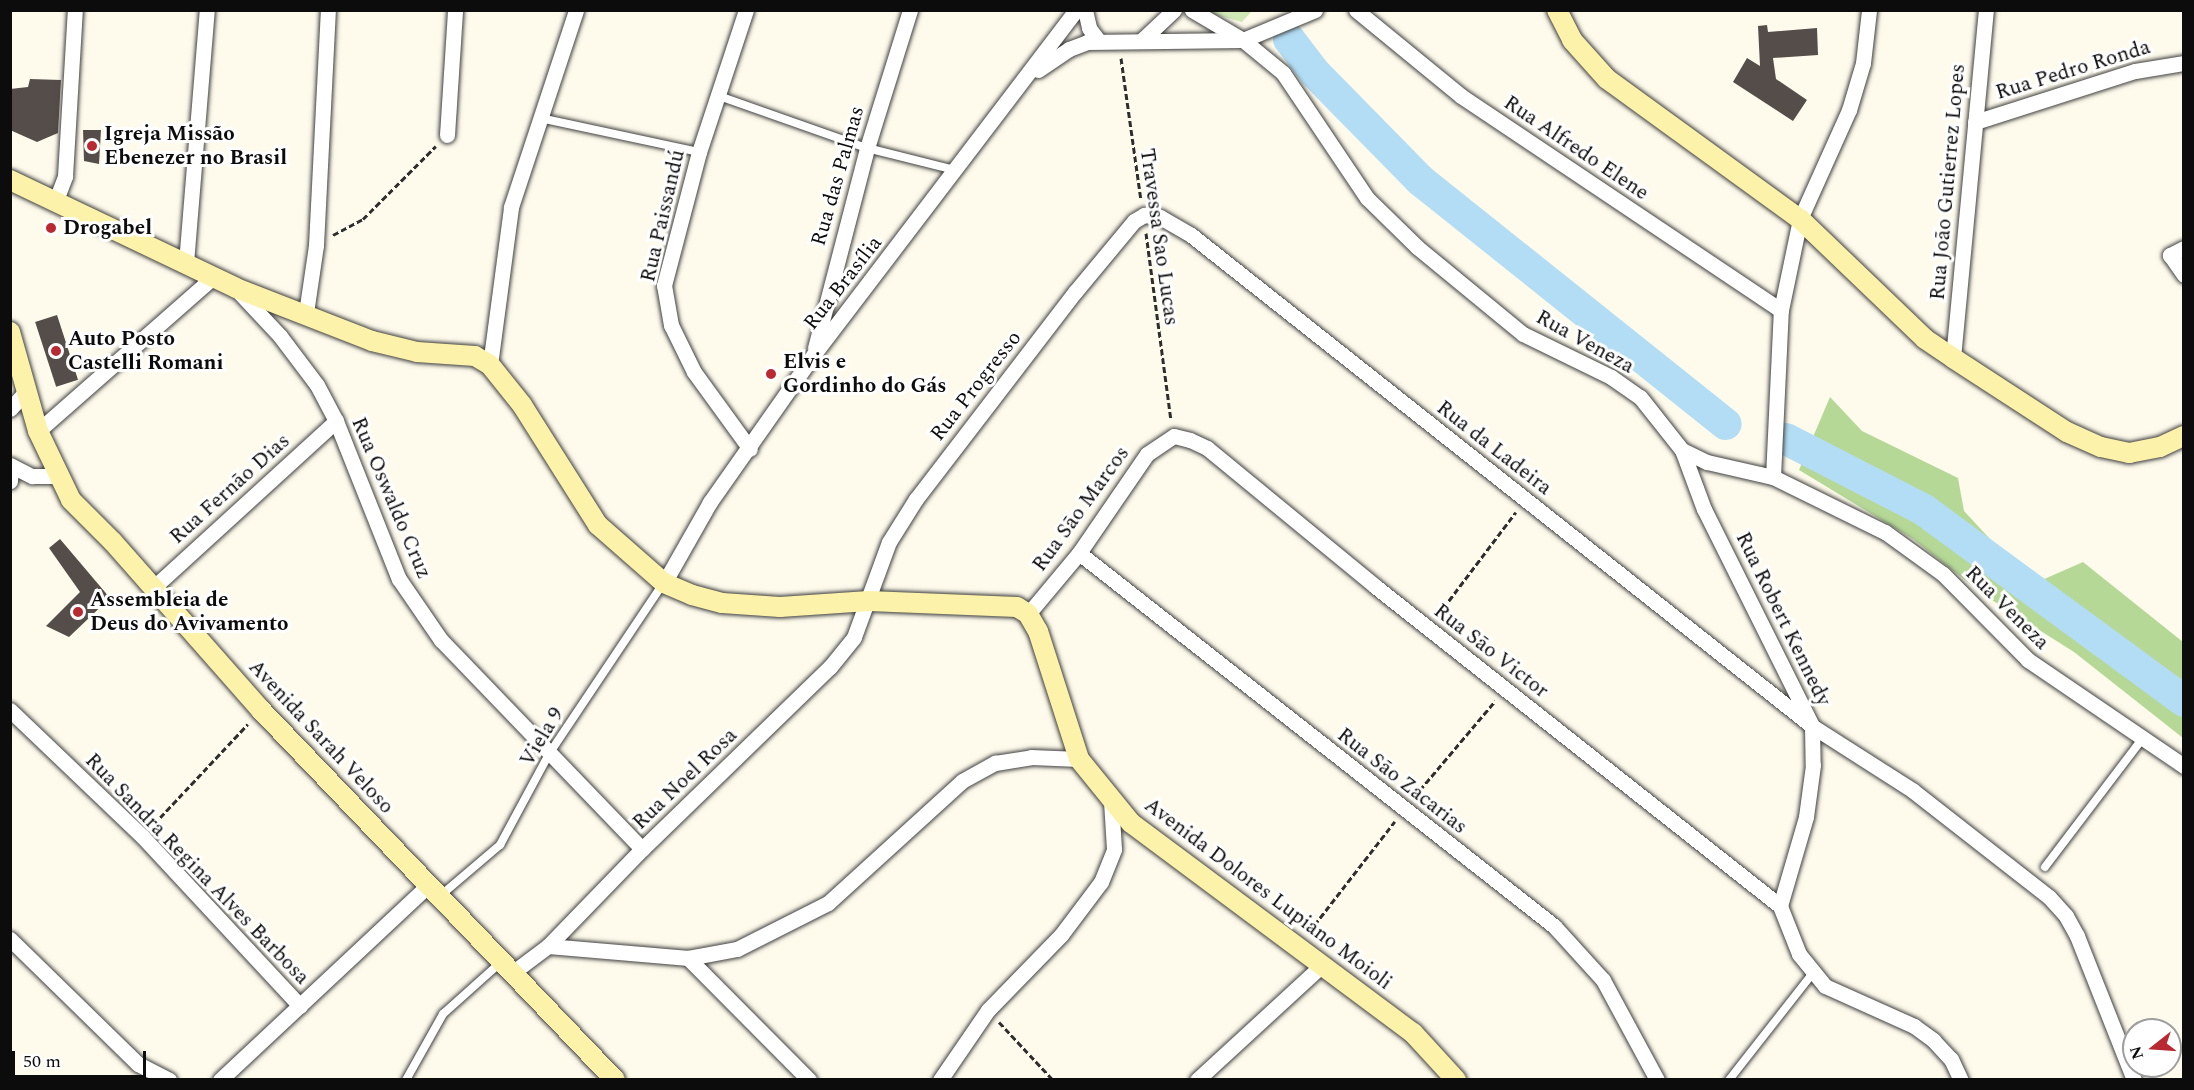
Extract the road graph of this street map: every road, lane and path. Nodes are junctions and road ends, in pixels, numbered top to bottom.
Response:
1 (75, 10) edge
2 (207, 10) edge
3 (328, 10) edge
4 (455, 10) edge
5 (576, 10) edge
6 (746, 10) edge
7 (910, 10) edge
8 (1076, 10) edge
9 (1085, 10) edge
10 (1174, 10) edge
11 (1192, 10) edge
12 (1315, 10) edge
13 (1356, 10) edge
14 (1557, 10) edge
15 (1869, 10) edge
16 (1986, 10) edge
17 (1098, 40) junction
18 (1118, 40) junction
19 (1142, 40) junction
20 (1243, 40) junction
21 (2184, 63) edge
22 (1029, 77) junction
23 (720, 96) junction
24 (540, 118) junction
25 (1975, 122) junction
26 (447, 135) joint
27 (867, 148) junction
28 (699, 152) junction
29 (957, 170) junction
30 (10, 180) edge
31 (56, 200) junction
32 (1144, 215) junction
33 (1800, 219) junction
34 (316, 245) junction
35 (2184, 248) edge
36 (186, 263) junction
37 (2184, 275) edge
38 (213, 277) junction
39 (236, 288) junction
40 (1781, 310) junction
41 (306, 312) junction
42 (10, 332) edge
43 (814, 354) junction
44 (1953, 357) junction
45 (490, 365) junction
46 (26, 391) junction
47 (10, 409) edge
48 (336, 421) junction
49 (38, 431) junction
50 (1174, 436) junction
51 (2184, 436) edge
52 (750, 449) junction
53 (1682, 450) junction
54 (11, 465) edge
55 (57, 476) junction
56 (1773, 477) junction
57 (10, 481) edge
58 (1526, 500) junction
59 (1079, 553) junction
60 (664, 583) junction
61 (153, 588) junction
62 (869, 601) junction
63 (1028, 614) junction
64 (1428, 628) junction
65 (1505, 689) junction
66 (10, 710) edge
67 (261, 710) junction
68 (1812, 726) junction
69 (2143, 738) junction
70 (549, 754) junction
71 (1079, 759) junction
72 (2184, 766) edge
73 (1111, 801) junction
74 (1403, 809) junction
75 (142, 836) junction
76 (642, 849) junction
77 (2045, 867) dead end
78 (433, 892) junction
79 (1780, 906) junction
80 (1322, 916) dead end
81 (10, 939) edge
82 (548, 946) junction
83 (688, 958) junction
84 (1321, 966) junction
85 (506, 968) junction
86 (1812, 974) junction
87 (300, 1006) junction
88 (988, 1010) junction
89 (1451, 1078) edge
90 (169, 1080) edge
91 (220, 1080) edge
92 (406, 1080) edge
93 (615, 1080) edge
94 (808, 1080) edge
95 (940, 1080) edge
96 (1053, 1080) edge
97 (1197, 1080) edge
98 (1657, 1080) edge
99 (1729, 1080) edge
100 (1961, 1080) edge
101 (2134, 1080) edge

1 - 31 street
2 - 36 street
3 - 34 street
4 - 26 street
5 - 24 street
6 - 23 street, Rua Paissandú
7 - 27 street, Rua das Palmas
8 - 22 street, Rua Brasília
9 - 17 street
10 - 19 street
11 - 20 street, Rua Veneza
12 - 20 street
13 - 40 street, Rua Alfredo Elene
14 - 33 main road
15 - 33 street
16 - 25 street, Rua João Gutierrez Lopes
17 - 18 street, Rua Brasília
17 - 22 street, Rua Brasília
18 - 19 street, Rua Brasília
18 - 32 path, Travessa Sao Lucas
19 - 20 street, Rua Brasília
20 - 53 street, Rua Veneza
21 - 25 street, Rua Pedro Ronda
22 - 29 street, Rua Brasília
23 - 27 lane
23 - 28 street, Rua Paissandú
24 - 28 lane
24 - 45 street
25 - 44 street, Rua João Gutierrez Lopes
26 - 34 path
27 - 29 lane
27 - 43 street, Rua das Palmas
28 - 52 street, Rua Paissandú
29 - 43 street, Rua Brasília
30 - 31 main road
31 - 36 main road
32 - 50 path, Travessa Sao Lucas
32 - 58 street, Rua da Ladeira
32 - 62 street, Rua Progresso
33 - 40 street
33 - 44 main road
34 - 41 street
35 - 37 street
36 - 38 main road
38 - 39 main road
38 - 49 street
39 - 41 main road
39 - 48 street, Rua Oswaldo Cruz
40 - 56 street
41 - 45 main road
42 - 46 main road, Avenida Sarah Veloso
43 - 52 street, Rua Brasília
44 - 51 main road
45 - 60 main road
46 - 47 street
46 - 49 main road, Avenida Sarah Veloso
48 - 61 street, Rua Fernão Dias
48 - 70 street, Rua Oswaldo Cruz
49 - 55 main road, Avenida Sarah Veloso
50 - 59 street, Rua São Marcos
50 - 64 street, Rua São Victor
52 - 60 street, Rua Brasília
53 - 56 street, Rua Veneza
53 - 68 street, Rua Robert Kennedy
54 - 55 street
54 - 57 street
55 - 61 main road, Avenida Sarah Veloso
56 - 69 street, Rua Veneza
58 - 64 path
58 - 68 street, Rua da Ladeira
59 - 63 street, Rua São Marcos
59 - 74 street, Rua São Zacarias
60 - 62 main road
60 - 70 lane, Viela 9
61 - 67 main road, Avenida Sarah Veloso
62 - 63 main road
62 - 76 street, Rua Noel Rosa
63 - 71 main road, Avenida Dolores Lupiano Moioli
64 - 65 street, Rua São Victor
65 - 74 path
65 - 79 street, Rua São Victor
66 - 75 street, Rua Sandra Regina Alves Barbosa
67 - 75 path
67 - 78 main road, Avenida Sarah Veloso
68 - 79 street, Rua Robert Kennedy
68 - 101 street, Rua da Ladeira
69 - 72 street, Rua Veneza
69 - 77 lane
70 - 76 street, Rua Oswaldo Cruz
70 - 78 lane, Viela 9
71 - 73 main road, Avenida Dolores Lupiano Moioli
71 - 83 street
73 - 84 main road, Avenida Dolores Lupiano Moioli
73 - 88 street
74 - 80 path
74 - 98 street, Rua São Zacarias
75 - 87 street, Rua Sandra Regina Alves Barbosa
76 - 82 street, Rua Noel Rosa
78 - 85 main road, Avenida Sarah Veloso
78 - 87 street
79 - 86 street
81 - 90 street
82 - 83 street
82 - 85 street, Rua Noel Rosa
83 - 94 street
84 - 89 main road, Avenida Dolores Lupiano Moioli
84 - 97 street
85 - 92 lane
85 - 93 main road, Avenida Sarah Veloso
86 - 99 lane
86 - 100 street
87 - 91 street
88 - 95 street
88 - 96 path

